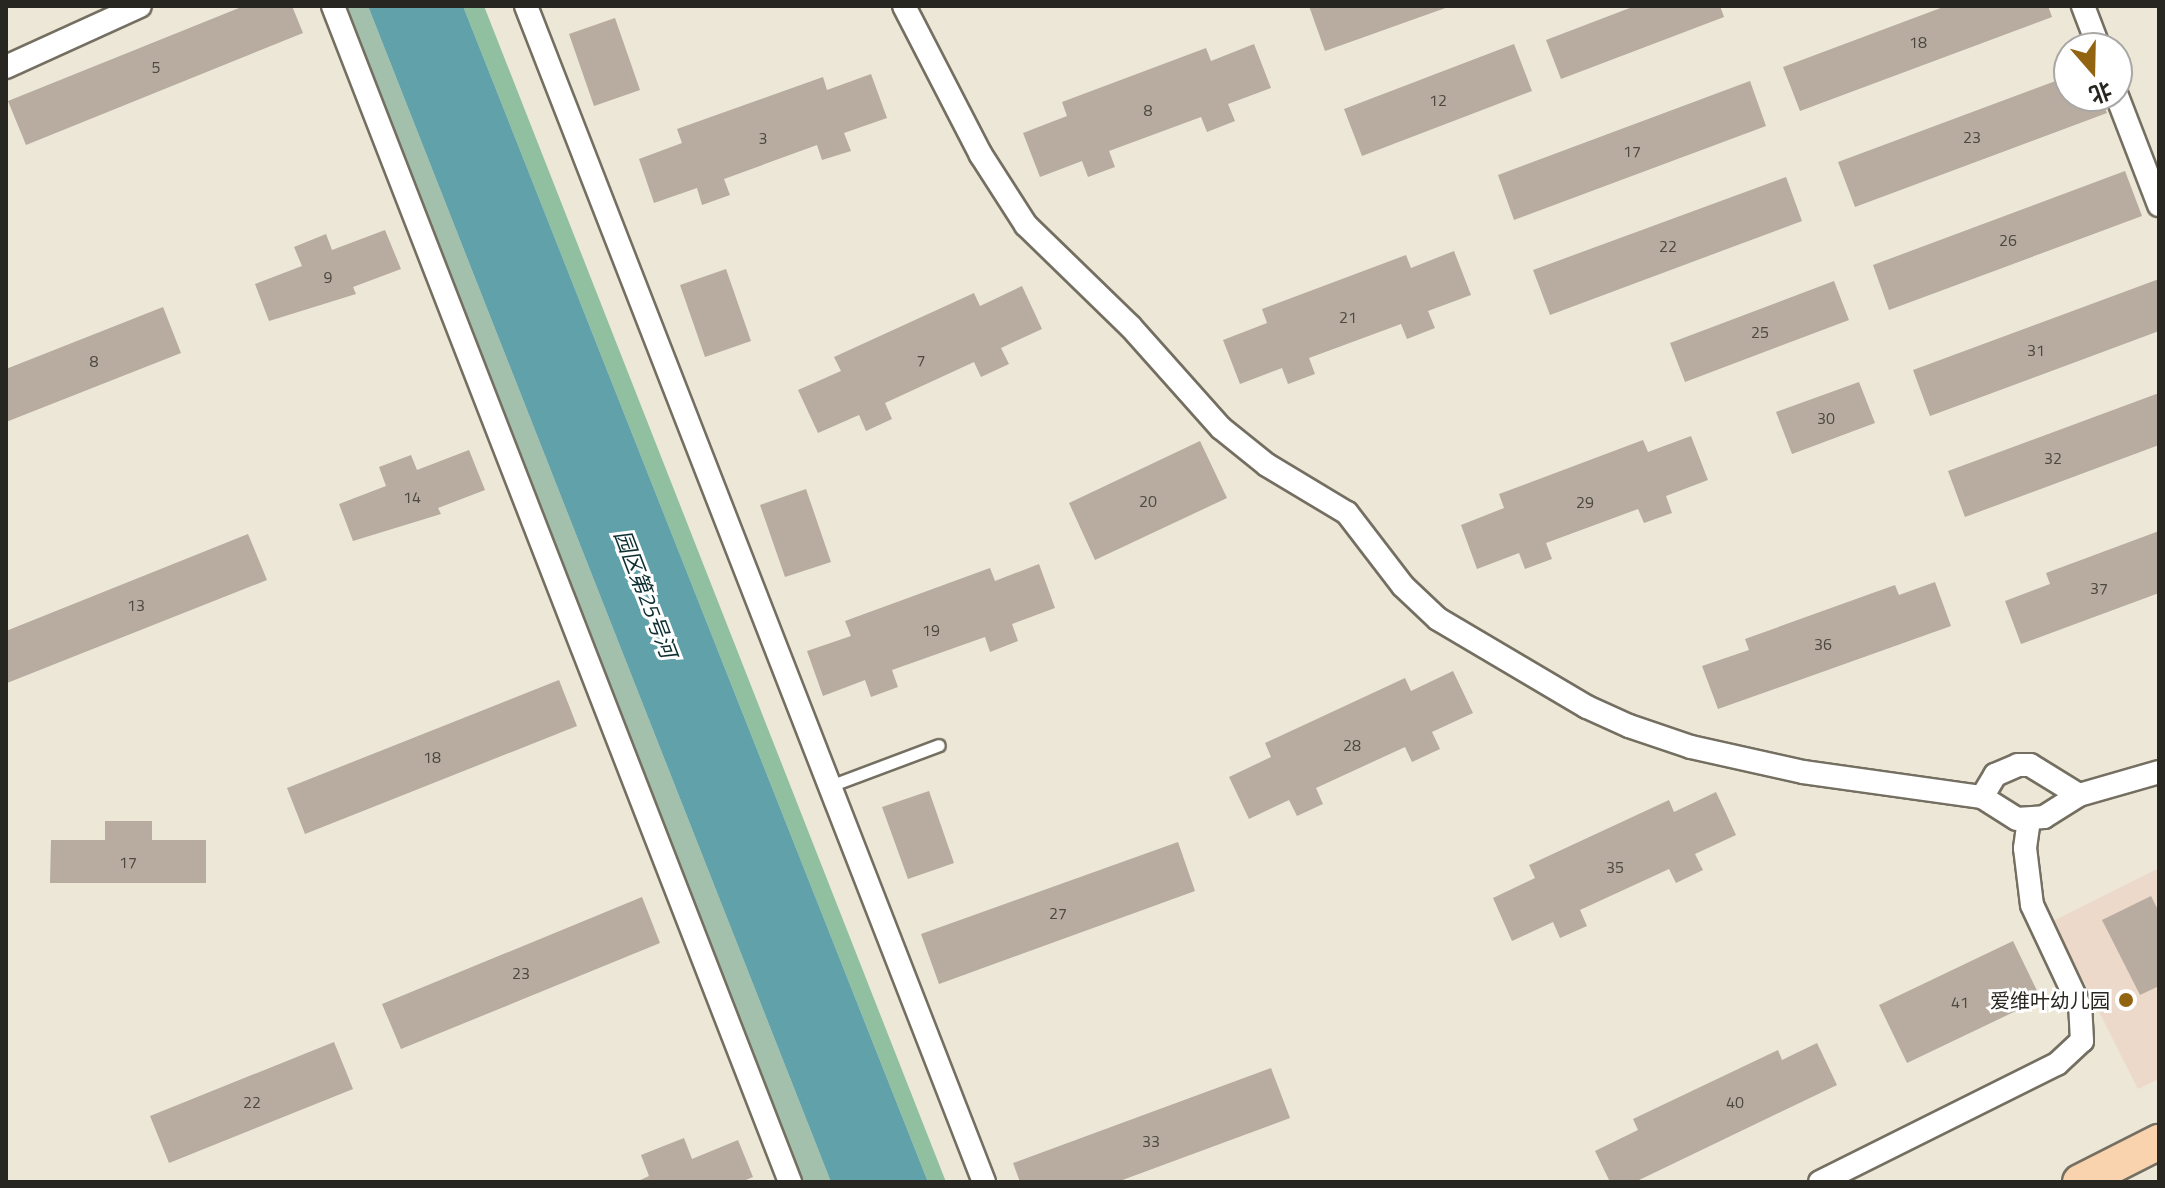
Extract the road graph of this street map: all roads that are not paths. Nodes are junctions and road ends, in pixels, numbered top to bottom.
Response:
1 (140, 6) edge
2 (333, 6) edge
3 (526, 6) edge
4 (904, 6) edge
5 (2083, 6) edge
6 (2093, 32) edge
7 (6, 67) edge
8 (2123, 112) edge
9 (2159, 205) edge
10 (939, 745) dead end
11 (2159, 772) edge
12 (830, 786) junction
13 (2079, 795) junction
14 (1982, 797) junction
15 (2029, 821) junction
16 (2159, 1142) edge
17 (790, 1182) edge
18 (984, 1182) edge
19 (1820, 1182) edge
20 (2080, 1182) edge

1 - 7 street
2 - 17 street
3 - 12 street
4 - 14 street
5 - 6 street
8 - 9 street
10 - 12 lane
11 - 13 street
12 - 18 street
13 - 14 street
13 - 15 street
14 - 15 street
15 - 19 street
16 - 20 main road

